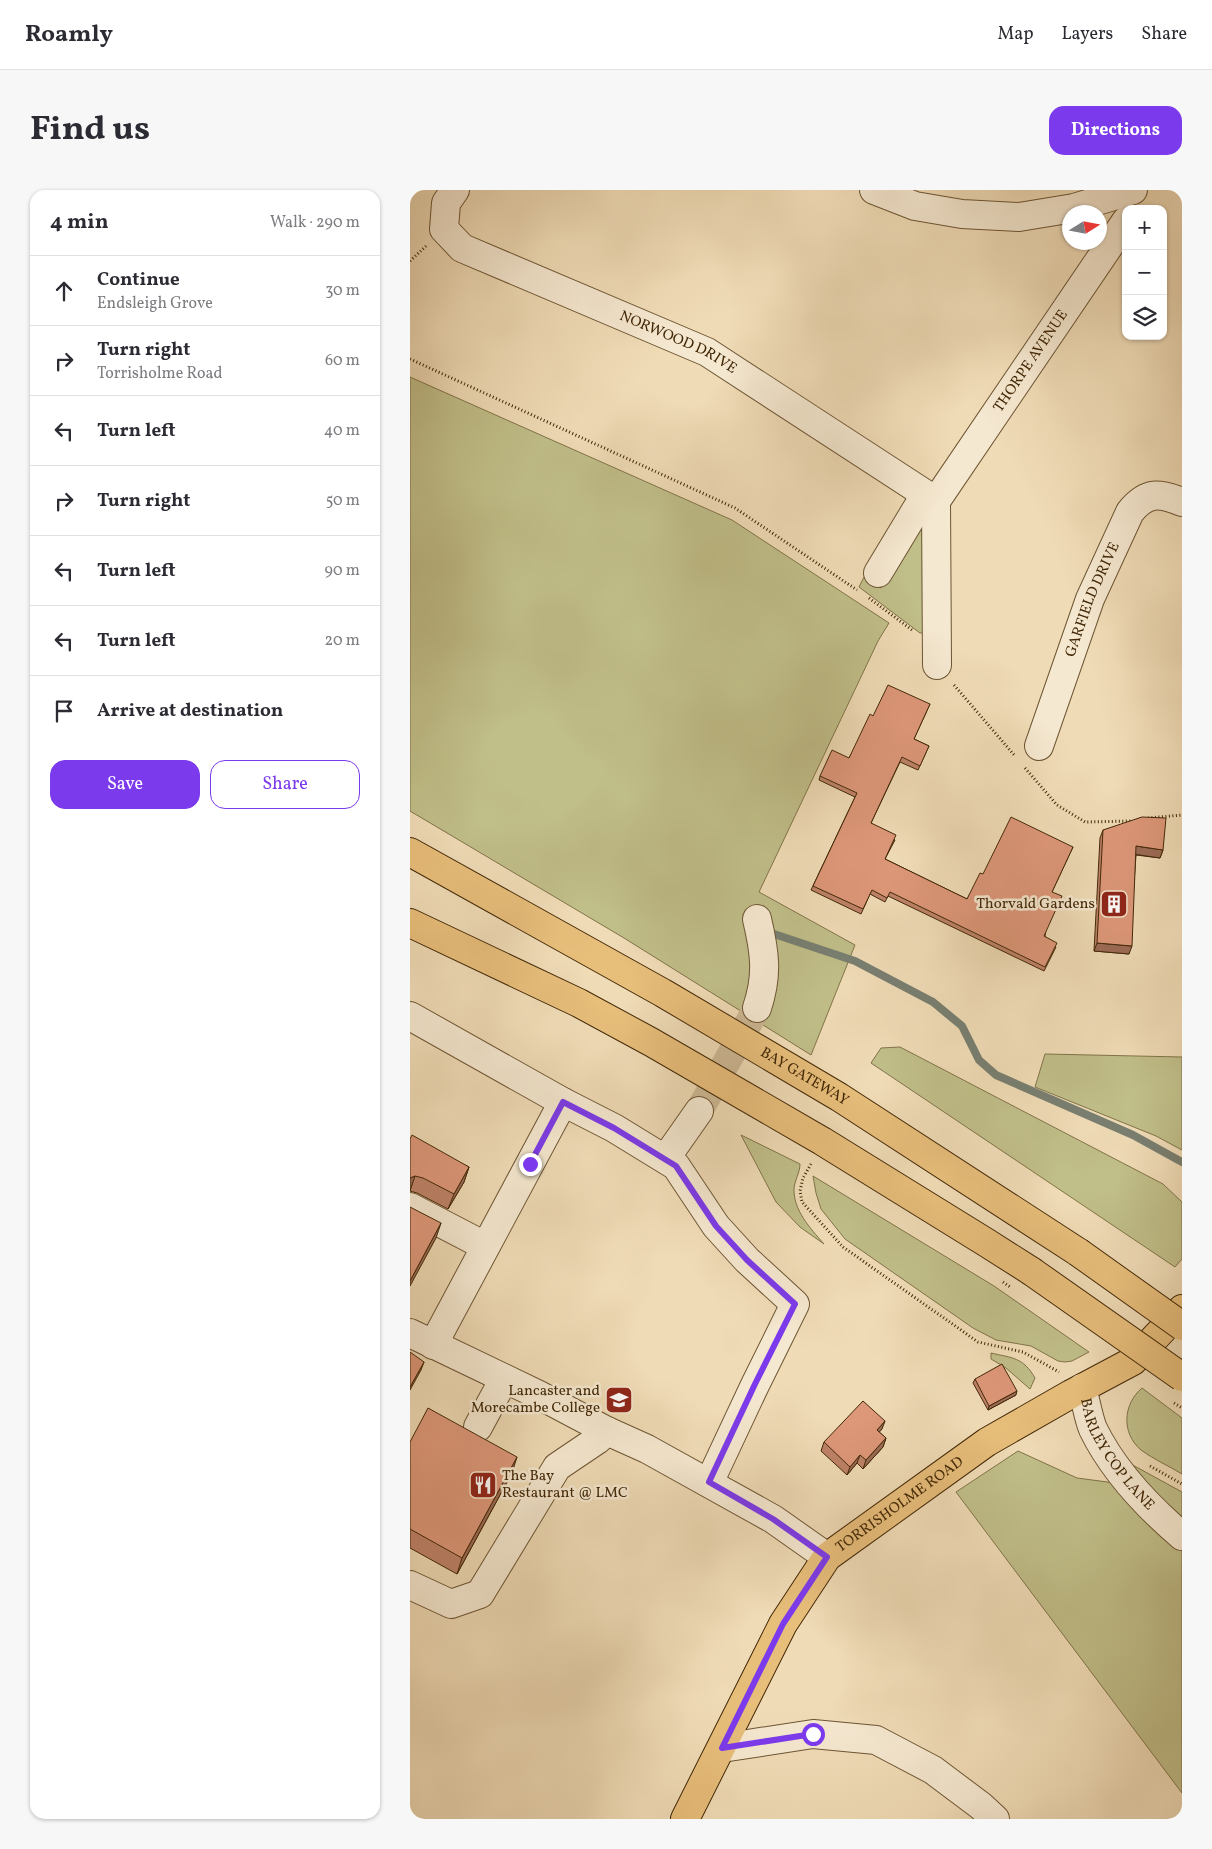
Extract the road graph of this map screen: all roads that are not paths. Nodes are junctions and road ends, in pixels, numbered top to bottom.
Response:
1 (455, 190) edge
2 (874, 190) edge
3 (1134, 190) edge
4 (1133, 205) edge
5 (1122, 227) edge
6 (931, 498) junction
7 (1182, 502) edge
8 (878, 572) dead end
9 (944, 674) road end
10 (1039, 746) dead end
11 (410, 852) edge
12 (757, 920) dead end
13 (410, 923) edge
14 (757, 1008) tunnel mouth
15 (410, 1016) edge
16 (563, 1102) junction
17 (699, 1111) tunnel mouth
18 (666, 1158) junction
19 (410, 1207) edge
20 (485, 1246) junction
21 (1182, 1309) edge
22 (1182, 1326) edge
23 (421, 1339) edge
24 (1182, 1377) edge
25 (504, 1379) junction
26 (1091, 1384) junction
27 (478, 1427) dead end
28 (606, 1431) junction
29 (709, 1482) junction
30 (1182, 1536) edge
31 (827, 1557) junction
32 (410, 1585) edge
33 (722, 1748) junction
34 (685, 1819) edge
35 (995, 1819) edge

1 - 6 street, NORWOOD DRIVE
2 - 3 street
3 - 4 street
5 - 6 street, THORPE AVENUE
6 - 8 street, THORPE AVENUE
6 - 9 street
7 - 10 street, GARFIELD DRIVE
11 - 22 main road, BAY GATEWAY, bridge
12 - 14 street
13 - 24 main road, bridge
15 - 16 street
16 - 18 street
16 - 20 street
17 - 18 street
18 - 29 street
19 - 20 street
20 - 23 street
21 - 26 main road, TORRISHOLME ROAD
23 - 25 street
25 - 27 street
25 - 28 street
26 - 30 street, BARLEY COP LANE
26 - 31 main road, TORRISHOLME ROAD
28 - 29 street
28 - 32 street
29 - 31 street
31 - 33 main road, TORRISHOLME ROAD
33 - 34 main road, TORRISHOLME ROAD
33 - 35 street

